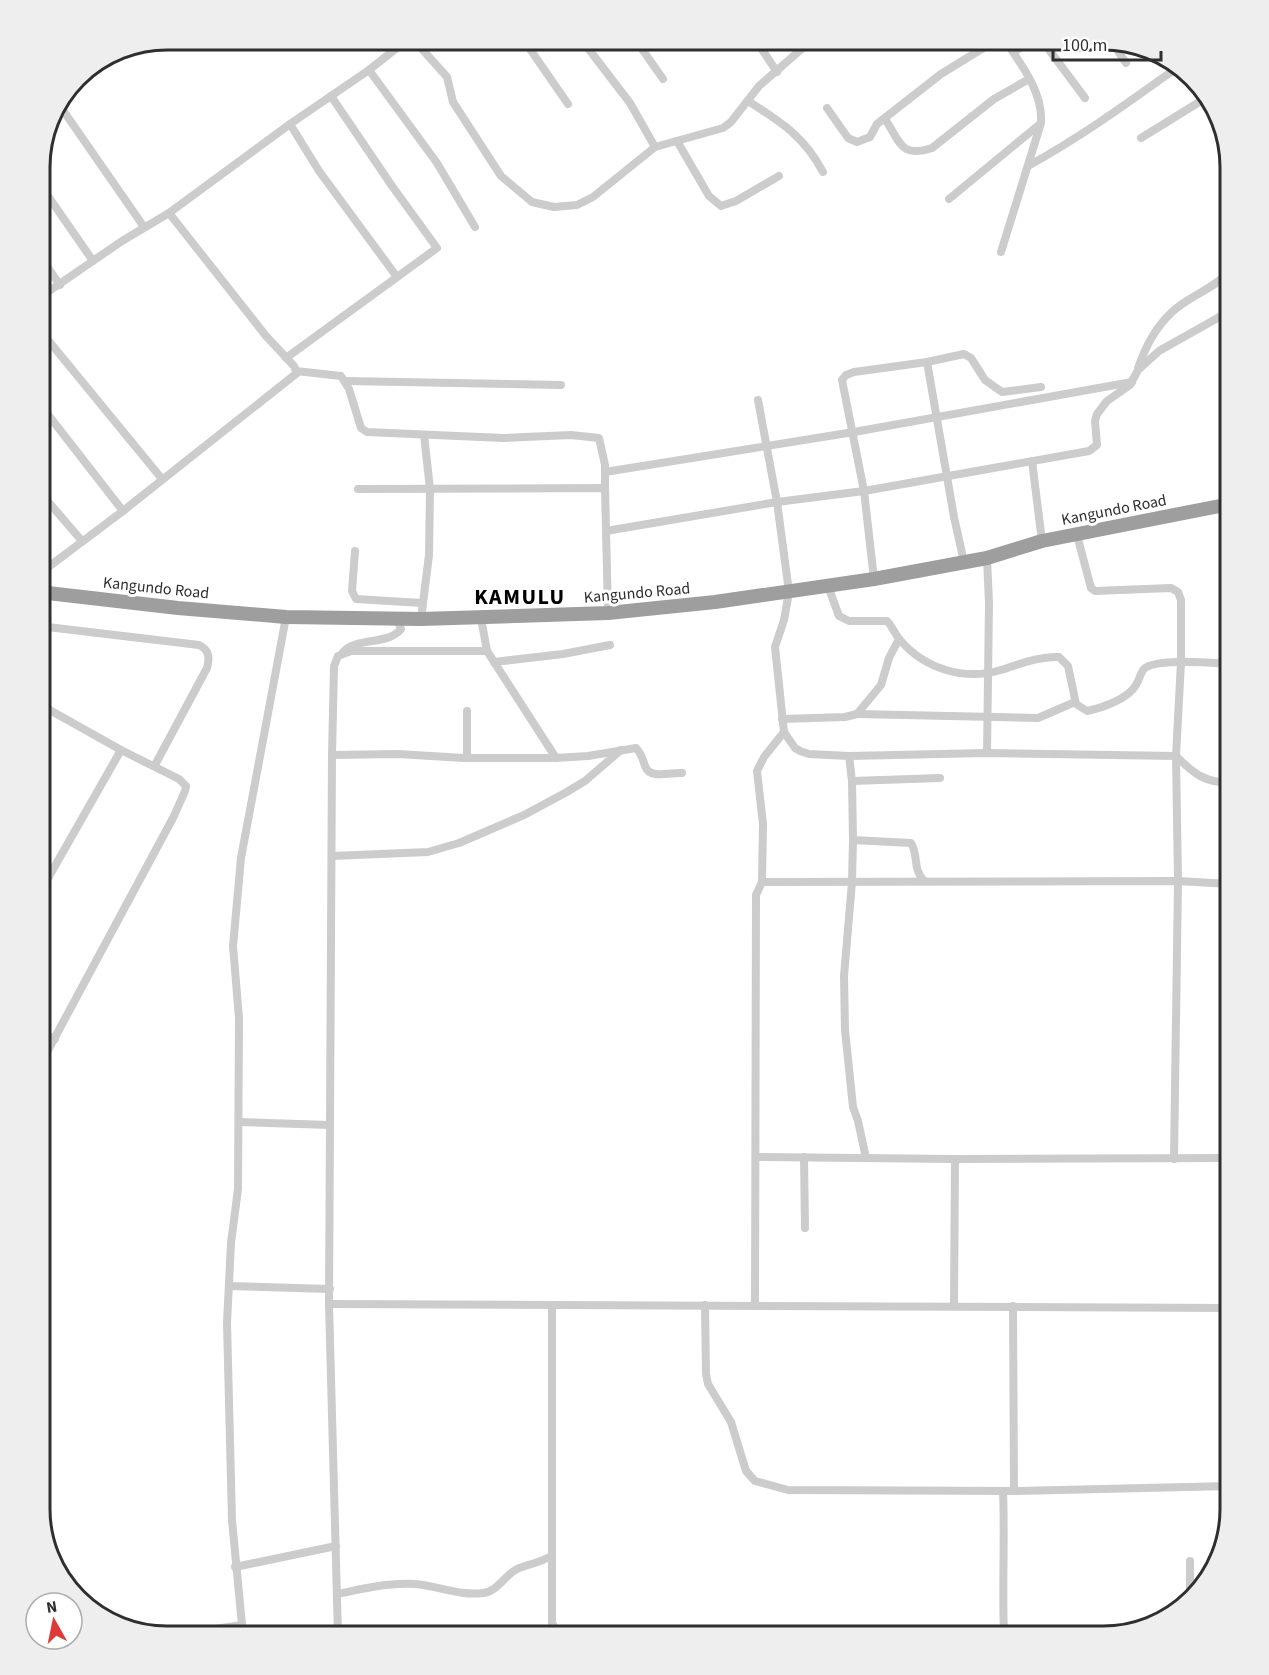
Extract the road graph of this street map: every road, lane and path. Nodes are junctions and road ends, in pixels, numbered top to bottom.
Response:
1 (394, 50) edge
2 (423, 50) edge
3 (531, 50) edge
4 (589, 50) edge
5 (643, 50) edge
6 (762, 50) edge
7 (801, 50) edge
8 (980, 50) edge
9 (1017, 50) edge
10 (1049, 50) edge
11 (1118, 51) edge
12 (1014, 52) joint
13 (1126, 63) dead end
14 (369, 70) junction
15 (777, 72) junction
16 (1171, 72) edge
17 (663, 79) dead end
18 (1029, 79) junction
19 (331, 96) junction
20 (1085, 98) dead end
21 (748, 101) junction
22 (1200, 101) edge
23 (568, 104) dead end
24 (827, 108) dead end
25 (64, 111) edge
26 (885, 119) junction
27 (1041, 123) junction
28 (290, 124) junction
29 (1141, 138) dead end
30 (676, 141) junction
31 (655, 147) junction
32 (1028, 166) junction
33 (823, 172) dead end
34 (779, 176) dead end
35 (50, 199) edge
36 (949, 199) dead end
37 (169, 213) junction
38 (144, 227) junction
39 (475, 227) dead end
40 (1001, 252) dead end
41 (93, 261) junction
42 (50, 271) edge
43 (397, 277) junction
44 (1220, 280) edge
45 (60, 285) junction
46 (50, 291) edge
47 (1220, 316) edge
48 (50, 342) edge
49 (286, 358) junction
50 (927, 362) junction
51 (1138, 370) junction
52 (297, 371) junction
53 (345, 381) junction
54 (1133, 381) junction
55 (561, 385) dead end
56 (1041, 387) dead end
57 (1002, 392) junction
58 (758, 400) dead end
59 (1008, 404) junction
60 (938, 416) junction
61 (50, 417) edge
62 (854, 432) junction
63 (423, 435) junction
64 (767, 446) junction
65 (1032, 461) junction
66 (605, 472) junction
67 (947, 475) junction
68 (162, 479) junction
69 (605, 488) junction
70 (358, 489) dead end
71 (430, 489) junction
72 (864, 491) junction
73 (777, 502) junction
74 (50, 504) edge
75 (1220, 506) edge
76 (123, 511) junction
77 (606, 531) junction
78 (1077, 534) junction
79 (82, 541) junction
80 (1042, 541) junction
81 (355, 551) dead end
82 (987, 558) junction
83 (964, 562) junction
84 (50, 566) edge
85 (874, 579) junction
86 (828, 586) junction
87 (789, 592) junction
88 (50, 593) edge
89 (422, 603) junction
90 (608, 613) junction
91 (286, 617) junction
92 (480, 618) junction
93 (397, 619) junction
94 (421, 619) junction
95 (50, 627) edge
96 (899, 639) junction
97 (610, 645) dead end
98 (487, 651) junction
99 (343, 652) junction
100 (494, 662) junction
101 (1181, 662) junction
102 (1220, 664) edge
103 (988, 674) junction
104 (1076, 702) junction
105 (50, 710) edge
106 (467, 711) dead end
107 (856, 714) junction
108 (987, 717) junction
109 (782, 719) junction
110 (784, 732) junction
111 (622, 749) junction
112 (121, 750) junction
113 (987, 753) junction
114 (332, 755) junction
115 (849, 756) junction
116 (1176, 756) junction
117 (467, 758) junction
118 (556, 758) junction
119 (155, 765) junction
120 (682, 773) dead end
121 (940, 778) dead end
122 (852, 781) junction
123 (1220, 782) edge
124 (853, 840) junction
125 (332, 856) junction
126 (50, 875) edge
127 (924, 881) junction
128 (1178, 881) junction
129 (762, 882) junction
130 (852, 882) junction
131 (1220, 883) edge
132 (50, 1037) edge
133 (55, 1039) junction
134 (50, 1048) edge
135 (239, 1122) junction
136 (330, 1125) junction
137 (757, 1157) junction
138 (804, 1157) junction
139 (866, 1158) junction
140 (1220, 1158) edge
141 (955, 1159) junction
142 (1174, 1159) junction
143 (805, 1228) dead end
144 (229, 1286) junction
145 (330, 1288) junction
146 (329, 1305) junction
147 (552, 1305) junction
148 (705, 1305) junction
149 (756, 1306) junction
150 (954, 1306) junction
151 (1013, 1306) junction
152 (1220, 1308) edge
153 (1220, 1486) edge
154 (1003, 1491) junction
155 (1014, 1491) junction
156 (336, 1546) junction
157 (551, 1556) junction
158 (1190, 1561) dead end
159 (235, 1568) junction
160 (1190, 1586) edge
161 (337, 1594) junction
162 (242, 1625) joint
163 (235, 1626) edge
164 (338, 1626) edge
165 (554, 1626) edge
166 (1004, 1626) edge

1 - 14 street
2 - 31 street
3 - 23 street
4 - 31 street
5 - 17 street
6 - 15 street
7 - 15 street
8 - 26 street
9 - 12 street
10 - 20 street
11 - 13 street
12 - 18 street
14 - 19 street
14 - 39 street
15 - 21 street
16 - 32 street
18 - 26 street
18 - 27 street
19 - 28 street
19 - 43 street
21 - 30 street
21 - 33 street
22 - 29 street
24 - 26 street
25 - 38 street
27 - 32 street
27 - 36 street
28 - 37 street
28 - 43 street
30 - 31 street
30 - 34 street
32 - 40 street
35 - 41 street
37 - 38 street
37 - 49 street
38 - 41 street
41 - 45 street
42 - 45 street
43 - 49 street
44 - 51 street
45 - 46 street
47 - 51 street
48 - 68 street
49 - 52 street
50 - 57 street
50 - 60 street
50 - 62 street
51 - 54 street
52 - 53 street
52 - 68 street
53 - 55 street
53 - 63 street
54 - 59 street
54 - 65 street
56 - 57 street
57 - 59 street
58 - 64 street
59 - 60 street
60 - 62 street
60 - 67 street
61 - 76 street
62 - 64 street
62 - 72 street
63 - 66 street
63 - 71 street
64 - 66 street
64 - 73 street
65 - 67 street
65 - 80 street
66 - 69 street
67 - 72 street
67 - 83 street
68 - 76 street
69 - 71 street
69 - 77 street
70 - 71 street
71 - 89 street
72 - 73 street
72 - 85 street
73 - 77 street
73 - 87 street
74 - 79 street
75 - 78 highway, Kangundo Road
76 - 79 street
77 - 90 street
78 - 80 highway, Kangundo Road
78 - 101 street
79 - 84 street
80 - 82 highway, Kangundo Road
81 - 89 street
82 - 83 highway, Kangundo Road
82 - 103 street
83 - 85 highway, Kangundo Road
85 - 86 highway, Kangundo Road
86 - 87 highway, Kangundo Road
86 - 96 street
87 - 90 highway, Kangundo Road
87 - 109 street
88 - 91 highway, Kangundo Road
89 - 94 street
90 - 92 highway, Kangundo Road
91 - 93 highway, Kangundo Road
91 - 135 street
92 - 94 highway, Kangundo Road
92 - 98 street
93 - 94 highway, Kangundo Road
93 - 99 street
95 - 119 street
96 - 103 street
96 - 107 street
97 - 100 street
98 - 99 street
98 - 100 street
99 - 114 street
100 - 118 street
101 - 102 street
101 - 104 street
101 - 116 street
103 - 104 street
103 - 108 street
104 - 108 street
105 - 112 street
106 - 117 street
107 - 108 street
107 - 109 street
108 - 113 street
109 - 110 street
110 - 115 street
110 - 129 street
111 - 118 street
111 - 120 street
111 - 125 street
112 - 119 street
112 - 126 street
113 - 115 street
113 - 116 street
114 - 117 street
114 - 125 street
115 - 122 street
116 - 123 street
116 - 128 street
117 - 118 street
119 - 133 street
121 - 122 street
122 - 124 street
124 - 127 street
124 - 130 street
125 - 136 street
127 - 128 street
127 - 130 street
128 - 131 street
128 - 142 street
129 - 130 street
129 - 137 street
130 - 139 street
132 - 133 street
133 - 134 street
135 - 136 street
135 - 144 street
136 - 145 street
137 - 138 street
137 - 149 street
138 - 139 street
138 - 143 street
139 - 141 street
140 - 142 street
141 - 142 street
141 - 150 street
144 - 145 street
144 - 159 street
145 - 146 street
146 - 147 street
146 - 156 street
147 - 148 street
147 - 157 street
148 - 149 street
148 - 154 street
149 - 150 street
150 - 151 street
151 - 152 street
151 - 155 street
153 - 155 street
154 - 155 street
154 - 166 street
156 - 159 street
156 - 161 street
157 - 161 street
157 - 165 street
158 - 160 street
159 - 162 street
161 - 164 street
162 - 163 street

